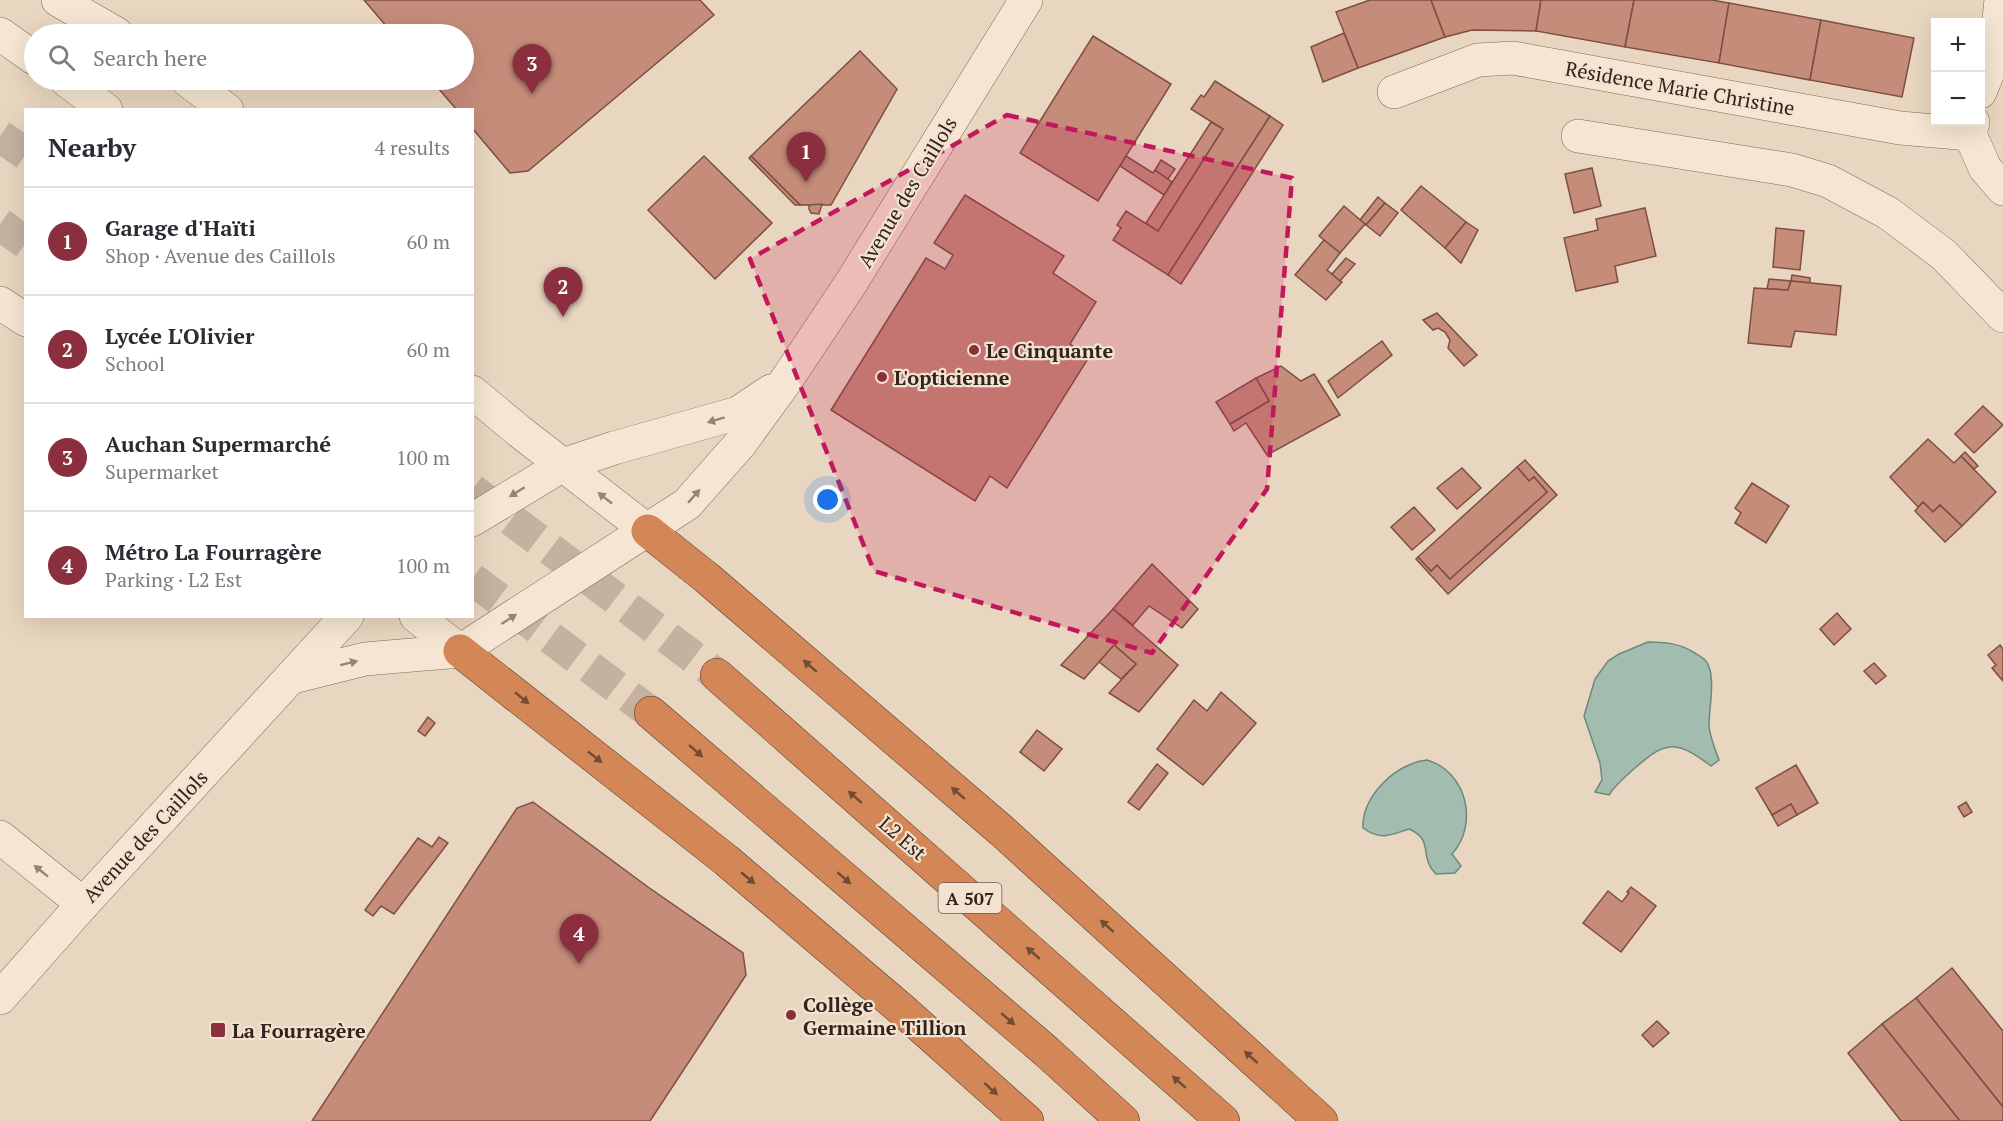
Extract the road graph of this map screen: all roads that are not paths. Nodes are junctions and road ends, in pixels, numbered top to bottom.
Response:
1 (58, 0) edge
2 (1026, 0) edge
3 (2001, 0) edge
4 (100, 24) edge
5 (0, 34) edge
6 (24, 51) edge
7 (1999, 59) edge
8 (1985, 83) edge
9 (79, 90) edge
10 (200, 90) edge
11 (1394, 92) dead end
12 (103, 108) edge
13 (224, 108) edge
14 (1971, 128) edge
15 (1578, 136) dead end
16 (2003, 189) edge
17 (0, 303) edge
18 (2003, 316) edge
19 (24, 319) edge
20 (785, 382) junction
21 (474, 394) edge
22 (562, 465) junction
23 (474, 519) edge
24 (648, 531) junction
25 (345, 618) edge
26 (419, 618) edge
27 (460, 651) junction
28 (717, 675) tunnel mouth
29 (293, 677) junction
30 (651, 713) tunnel mouth
31 (0, 837) edge
32 (83, 904) junction
33 (0, 998) edge
34 (1027, 1121) edge
35 (1123, 1121) edge
36 (1223, 1121) edge
37 (1321, 1121) edge

1 - 4 street
2 - 20 street, Avenue des Caillols
3 - 7 street
5 - 6 street
7 - 8 street
9 - 12 street
10 - 13 street
11 - 14 street, Résidence Marie Christine
14 - 16 street, Résidence Marie Christine
15 - 18 street
17 - 19 street
20 -> 22 street, Avenue des Caillols
24 -> 20 street, Avenue des Caillols
21 - 22 street
22 -> 23 street, Avenue des Caillols
24 -> 22 street
27 -> 24 street, Avenue des Caillols
37 -> 24 highway
25 - 29 street, Avenue des Caillols
26 - 27 street
29 -> 27 street, Avenue des Caillols
27 -> 34 highway
36 -> 28 highway, L2 Est / A 507
29 - 32 street, Avenue des Caillols
30 -> 35 highway
32 -> 31 street
32 - 33 street, Avenue des Caillols

